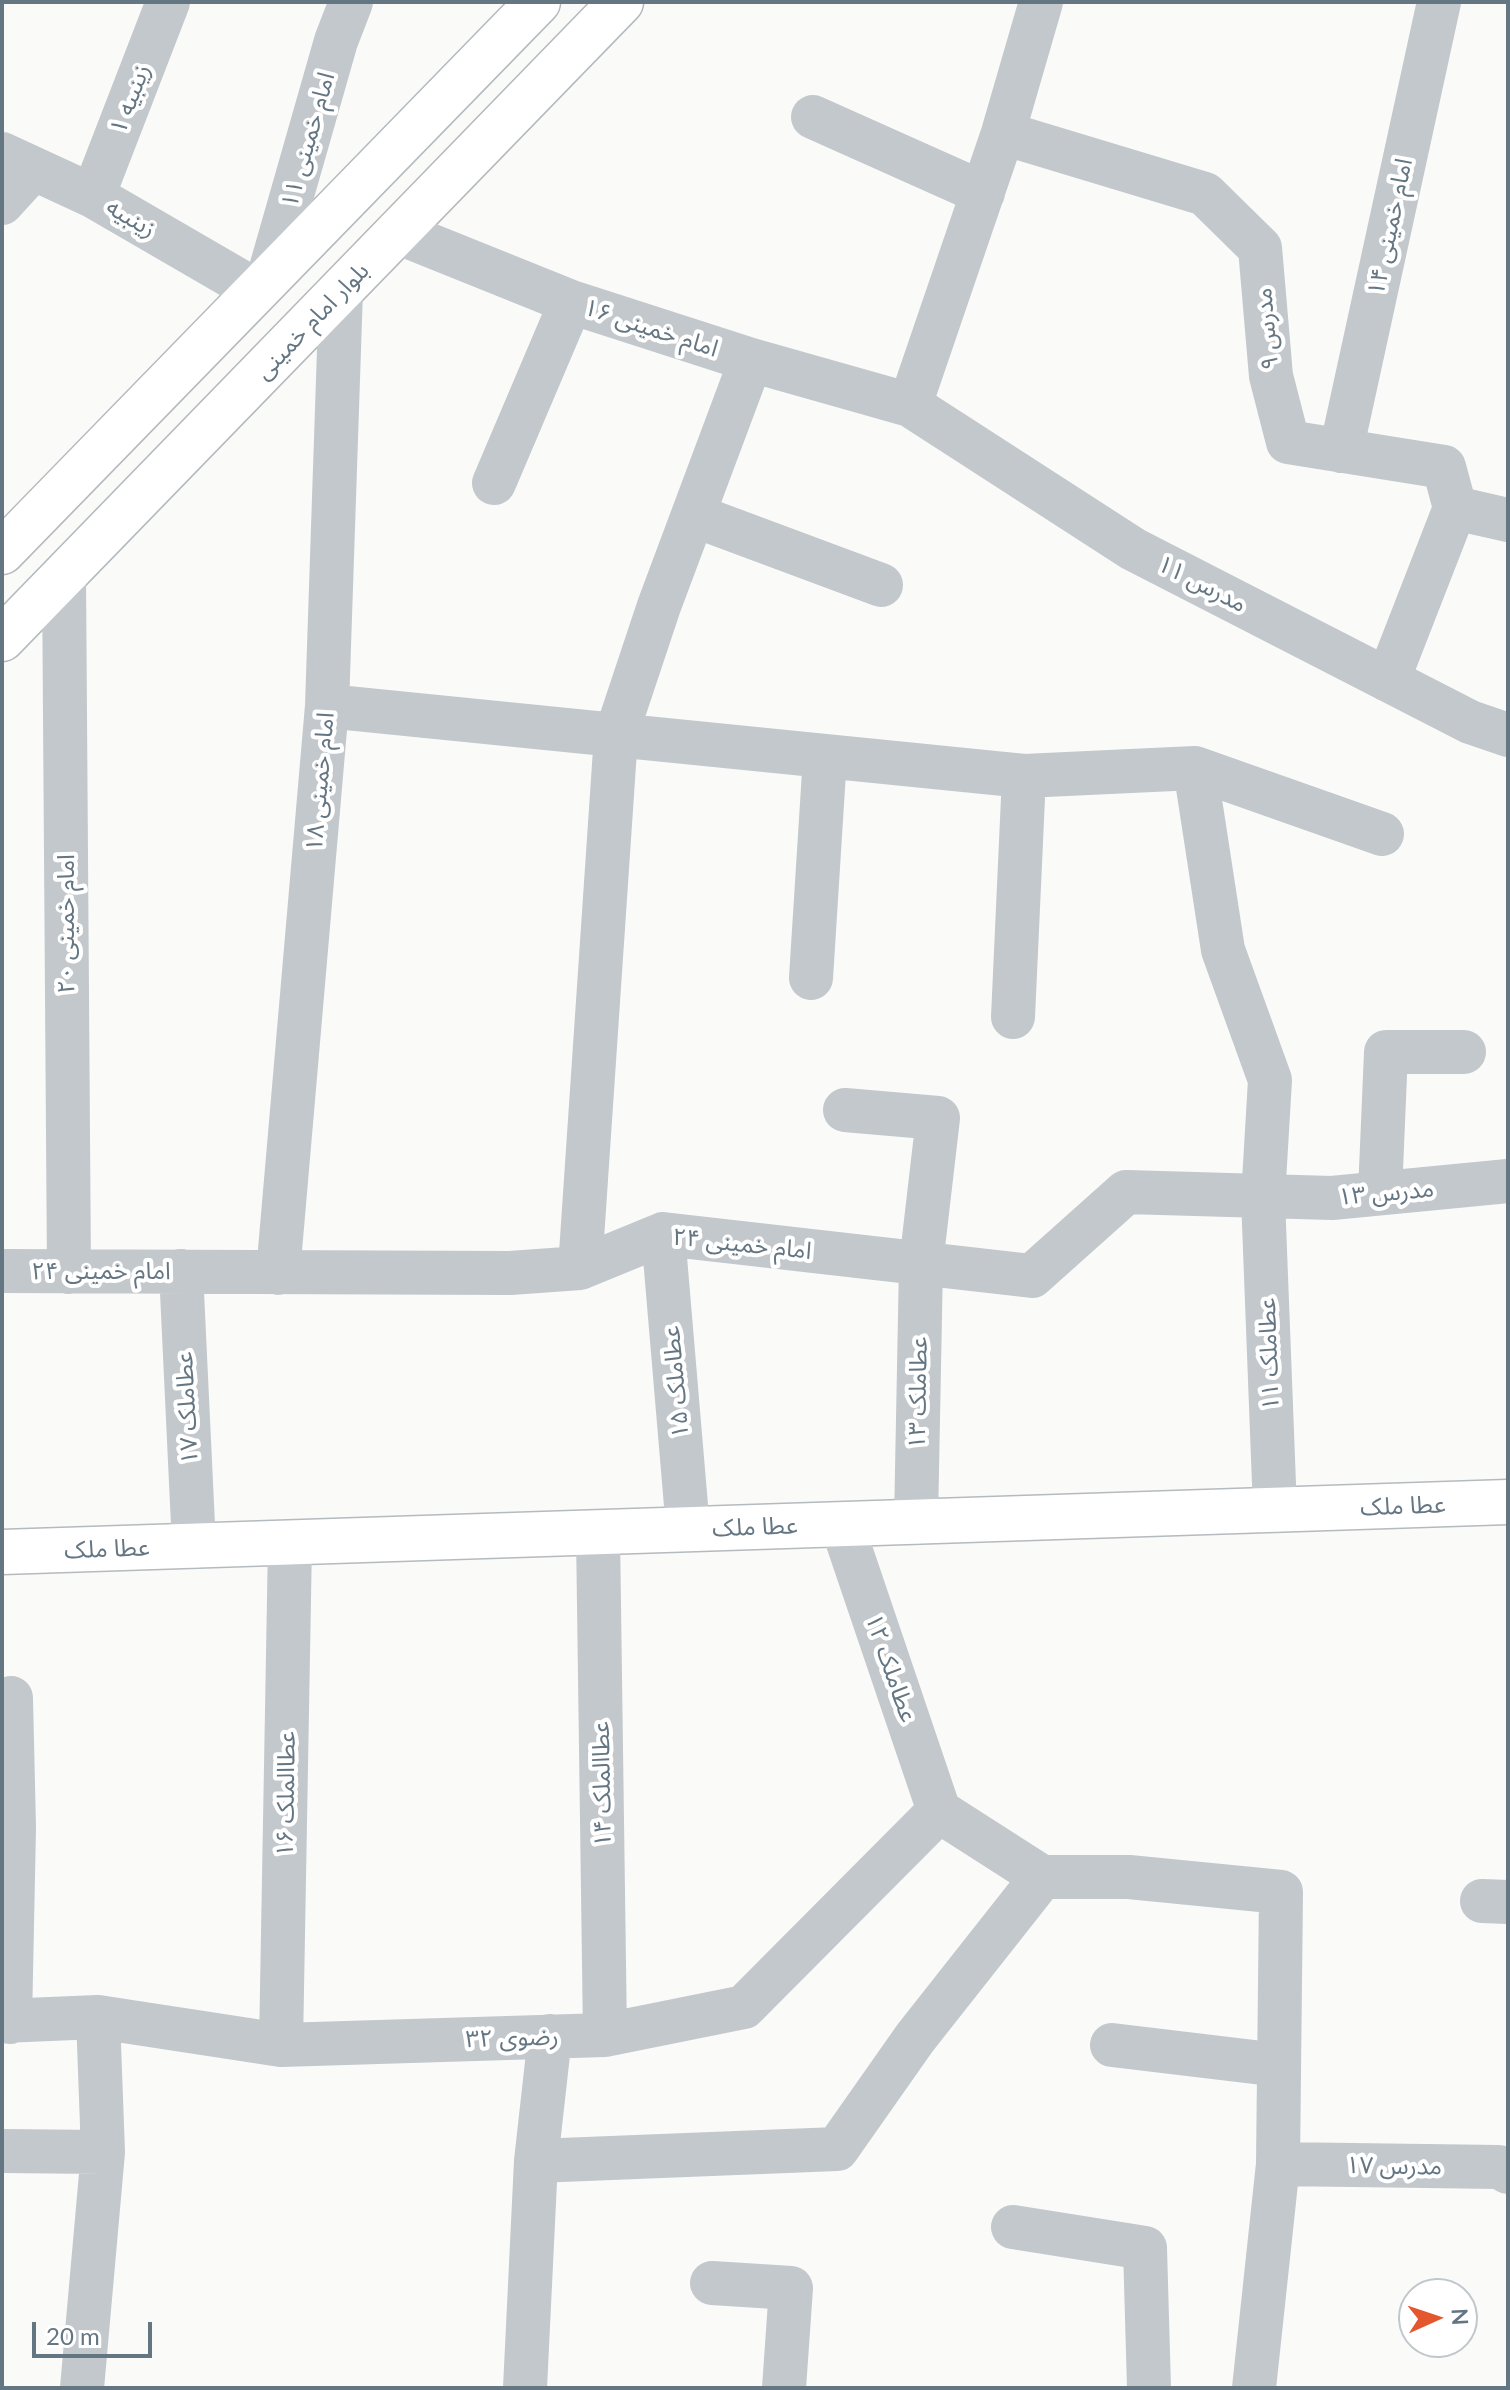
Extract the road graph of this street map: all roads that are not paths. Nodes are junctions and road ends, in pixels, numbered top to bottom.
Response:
1 (168, 2) edge
2 (351, 2) edge
3 (538, 2) edge
4 (621, 2) edge
5 (1041, 2) edge
6 (1439, 2) edge
7 (813, 117) dead end
8 (1003, 133) junction
9 (18, 162) edge
10 (983, 193) junction
11 (93, 196) junction
12 (2, 203) edge
13 (397, 232) junction
14 (262, 285) junction
15 (341, 290) junction
16 (571, 302) junction
17 (751, 360) junction
18 (910, 405) junction
19 (1341, 451) junction
20 (494, 483) dead end
21 (1455, 508) junction
22 (693, 515) junction
23 (1508, 520) edge
24 (2, 552) edge
25 (64, 576) junction
26 (881, 585) dead end
27 (2, 639) edge
28 (1388, 680) junction
29 (327, 706) junction
30 (616, 735) junction
31 (1508, 735) edge
32 (825, 756) junction
33 (1195, 768) junction
34 (1024, 776) junction
35 (1382, 834) dead end
36 (811, 978) dead end
37 (1013, 1017) dead end
38 (1464, 1052) dead end
39 (845, 1110) dead end
40 (1508, 1181) edge
41 (1380, 1193) junction
42 (1263, 1198) junction
43 (663, 1234) junction
44 (921, 1264) junction
45 (580, 1268) junction
46 (2, 1271) edge
47 (181, 1271) junction
48 (69, 1272) junction
49 (278, 1273) junction
50 (1508, 1502) edge
51 (1275, 1510) junction
52 (916, 1522) junction
53 (842, 1525) junction
54 (688, 1529) junction
55 (598, 1533) junction
56 (290, 1543) junction
57 (194, 1546) junction
58 (2, 1552) edge
59 (11, 1698) dead end
60 (939, 1811) junction
61 (8, 1828) edge
62 (1042, 1877) junction
63 (98, 2017) junction
64 (6, 2022) edge
65 (605, 2035) junction
66 (550, 2036) junction
67 (281, 2045) junction
68 (1112, 2045) dead end
69 (1279, 2065) junction
70 (2, 2151) edge
71 (103, 2152) junction
72 (536, 2161) junction
73 (1278, 2164) junction
74 (1508, 2172) edge
75 (1013, 2227) dead end
76 (712, 2283) dead end
77 (82, 2388) edge
78 (525, 2388) edge
79 (784, 2388) edge
80 (1149, 2388) edge
81 (1254, 2388) edge

1 - 11 street, زینبیه ۱
2 - 14 street, امام خمینی ۱۱
3 - 14 main road
4 - 13 main road, بلوار امام خمینی
5 - 8 street
6 - 19 street, امام خمینی ۱۴
7 - 10 street
8 - 10 street
8 - 19 street, مدرس ۹
9 - 11 street, زینبیه
9 - 12 street
10 - 18 street
11 - 14 street, زینبیه
13 - 15 main road, بلوار امام خمینی
13 - 16 street, امام خمینی ۱۶
14 - 24 main road
15 - 25 main road, بلوار امام خمینی
15 - 29 street, امام خمینی ۱۸
16 - 17 street, امام خمینی ۱۶
16 - 20 street
17 - 18 street, امام خمینی ۱۶
17 - 22 street
18 - 28 street, مدرس ۱۱
19 - 21 street, مدرس ۹
21 - 23 street
21 - 28 street
22 - 26 street
22 - 30 street
25 - 27 main road, بلوار امام خمینی
25 - 48 street, امام خمینی ۲۰
28 - 31 street, مدرس ۱۱
29 - 30 street
29 - 49 street, امام خمینی ۱۸
30 - 32 street
30 - 45 street
32 - 34 street
32 - 36 street
33 - 34 street
33 - 35 street
33 - 42 street, عطاملک ۱۱
34 - 37 street
38 - 41 street
39 - 44 street, عطاملک ۱۳
40 - 41 street, مدرس ۱۳
41 - 42 street, مدرس ۱۳
42 - 44 street, امام خمینی ۲۴
42 - 51 street, عطاملک ۱۱
43 - 44 street, امام خمینی ۲۴
43 - 45 street, امام خمینی ۲۴
43 - 54 street, عطاملک ۱۵
44 - 52 street, عطاملک ۱۳
45 - 49 street, امام خمینی ۲۴
46 - 48 street, امام خمینی ۲۴
47 - 48 street, امام خمینی ۲۴
47 - 49 street, امام خمینی ۲۴
47 - 57 street, عطاملک ۱۷
50 - 51 main road, عطا ملک
51 - 52 main road, عطا ملک
52 - 53 main road, عطا ملک
53 - 54 main road, عطا ملک
53 - 60 street, عطاملک ۱۲
54 - 55 main road, عطا ملک
55 - 56 main road, عطا ملک
55 - 65 street, عطاالملک ۱۴
56 - 57 main road, عطا ملک
56 - 67 street, عطاالملک ۱۶
57 - 58 main road, عطا ملک
59 - 61 street
60 - 62 street
60 - 65 street, رضوی ۳۲
61 - 64 street
62 - 69 street
62 - 72 street
63 - 64 street, رضوی ۳۲
63 - 67 street, رضوی ۳۲
63 - 71 street
65 - 66 street, رضوی ۳۲
66 - 67 street, رضوی ۳۲
66 - 72 street
68 - 69 street
69 - 73 street
70 - 71 street
71 - 77 street
72 - 78 street
73 - 74 street, مدرس ۱۷
73 - 81 street
75 - 80 street
76 - 79 street

